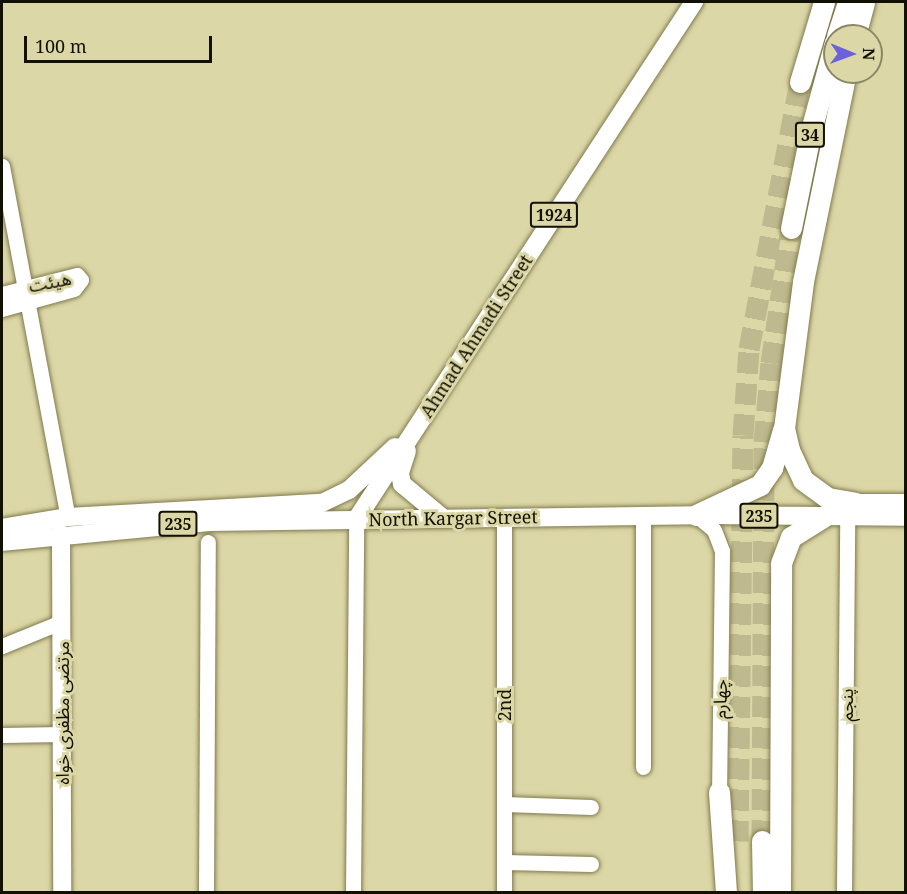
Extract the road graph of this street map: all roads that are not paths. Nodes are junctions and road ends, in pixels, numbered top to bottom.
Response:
1 (694, 2) edge
2 (813, 2) edge
3 (824, 2) edge
4 (848, 2) edge
5 (864, 2) edge
6 (841, 24) edge
7 (858, 24) edge
8 (824, 84) edge
9 (844, 84) edge
10 (2, 166) edge
11 (791, 228) tunnel mouth
12 (2, 294) edge
13 (26, 294) junction
14 (2, 309) edge
15 (784, 428) junction
16 (414, 429) junction
17 (906, 503) edge
18 (852, 510) junction
19 (696, 514) junction
20 (643, 515) junction
21 (823, 517) junction
22 (906, 517) edge
23 (443, 518) junction
24 (504, 518) junction
25 (356, 520) junction
26 (64, 525) junction
27 (2, 528) edge
28 (2, 542) edge
29 (208, 542) dead end
30 (61, 622) junction
31 (2, 646) edge
32 (62, 734) junction
33 (2, 735) edge
34 (643, 766) dead end
35 (719, 792) junction
36 (504, 804) junction
37 (591, 807) dead end
38 (738, 841) tunnel mouth
39 (762, 841) tunnel mouth
40 (504, 862) junction
41 (591, 864) dead end
42 (62, 892) edge
43 (206, 892) edge
44 (353, 892) edge
45 (504, 892) edge
46 (718, 892) edge
47 (726, 892) edge
48 (737, 892) edge
49 (763, 892) edge
50 (780, 892) edge
51 (844, 892) edge

1 - 16 main road, Ahmad Ahmadi Street / 1924
2 - 3 highway
4 - 6 highway
5 - 7 highway
8 - 11 highway, 34
9 - 15 highway
10 - 13 street
12 - 13 street, هیئت
13 - 14 street, هیئت
13 - 26 street
15 - 18 highway
15 - 19 highway
16 - 23 main road
16 - 25 main road, Ahmad Ahmadi Street / 1924
16 - 26 main road, North Kargar Street
17 - 18 main road, North Kargar Street / 235
18 - 21 main road, North Kargar Street / 235
18 - 22 main road, North Kargar Street / 235
18 - 51 street, پنجم
19 - 20 main road, North Kargar Street / 235
19 - 21 main road, North Kargar Street / 235
19 - 35 street, چهارم
20 - 24 main road, North Kargar Street / 235
20 - 34 street
21 - 50 highway
23 - 24 main road, North Kargar Street / 235
23 - 25 main road, North Kargar Street / 235
24 - 36 street, 2nd
25 - 26 main road, North Kargar Street / 235
25 - 44 street
26 - 27 main road, North Kargar Street
26 - 28 main road, North Kargar Street / 235
26 - 30 main road, مرتضی مظفری خواه
29 - 43 street
30 - 31 street
30 - 32 main road, مرتضی مظفری خواه
32 - 33 street
32 - 42 main road, مرتضی مظفری خواه
35 - 46 street, چهارم
35 - 47 highway
36 - 37 street
36 - 40 street, 2nd
38 - 48 highway
39 - 49 highway
40 - 41 street
40 - 45 street, 2nd

